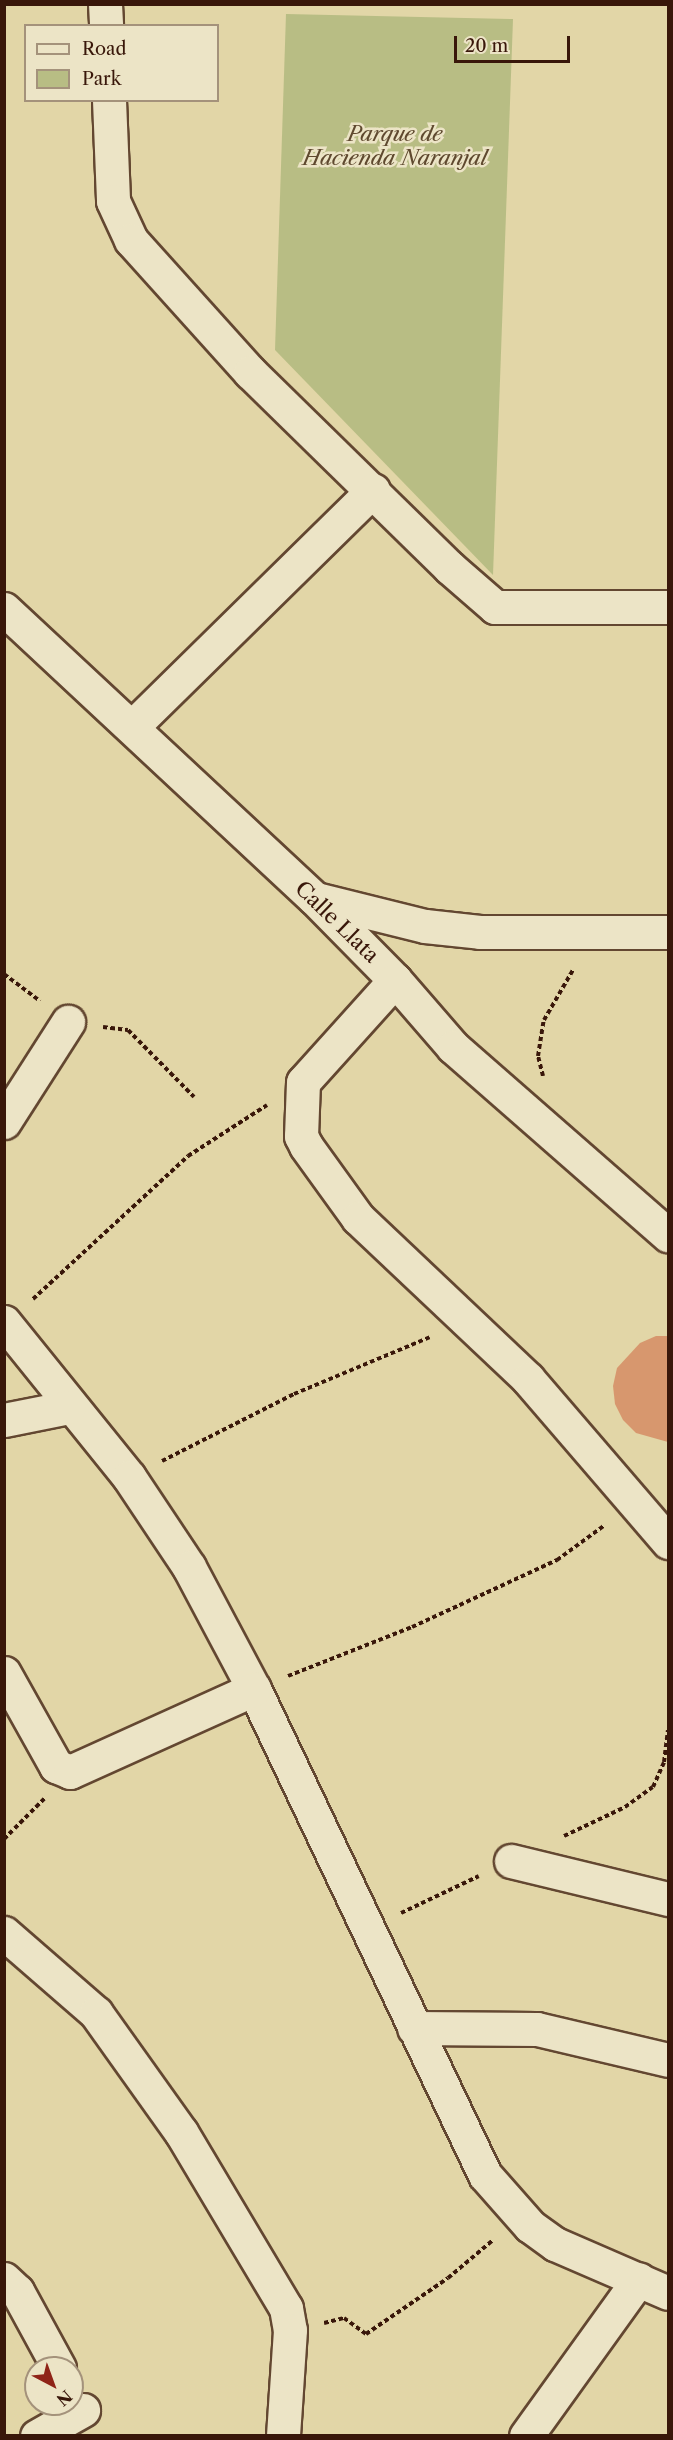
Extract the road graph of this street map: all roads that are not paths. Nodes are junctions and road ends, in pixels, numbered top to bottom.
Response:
1 (105, 4) edge
2 (106, 24) edge
3 (109, 102) edge
4 (373, 490) junction
5 (669, 607) edge
6 (4, 609) edge
7 (132, 727) junction
8 (314, 898) junction
9 (669, 932) edge
10 (395, 980) junction
11 (68, 1022) dead end
12 (4, 1122) edge
13 (669, 1235) edge
14 (5, 1323) edge
15 (69, 1407) junction
16 (4, 1420) edge
17 (669, 1542) edge
18 (4, 1672) edge
19 (254, 1689) junction
20 (510, 1861) dead end
21 (669, 1899) edge
22 (4, 1933) edge
23 (414, 2028) junction
24 (669, 2060) edge
25 (4, 2279) edge
26 (639, 2279) junction
27 (669, 2293) edge
28 (53, 2356) edge
29 (74, 2416) edge
30 (37, 2436) edge
31 (283, 2436) edge
32 (526, 2436) edge

1 - 2 street
3 - 4 street
4 - 5 street
4 - 7 street
6 - 7 street, Calle Llata
7 - 8 street, Calle Llata
8 - 9 street
8 - 10 street, Calle Llata
10 - 13 street, Calle Llata
10 - 17 street
11 - 12 street
14 - 15 street
15 - 16 street
15 - 19 street
18 - 19 street
19 - 23 street
20 - 21 street
22 - 31 street
23 - 24 street
23 - 26 street
25 - 28 street
26 - 27 street
26 - 32 street
29 - 30 street

